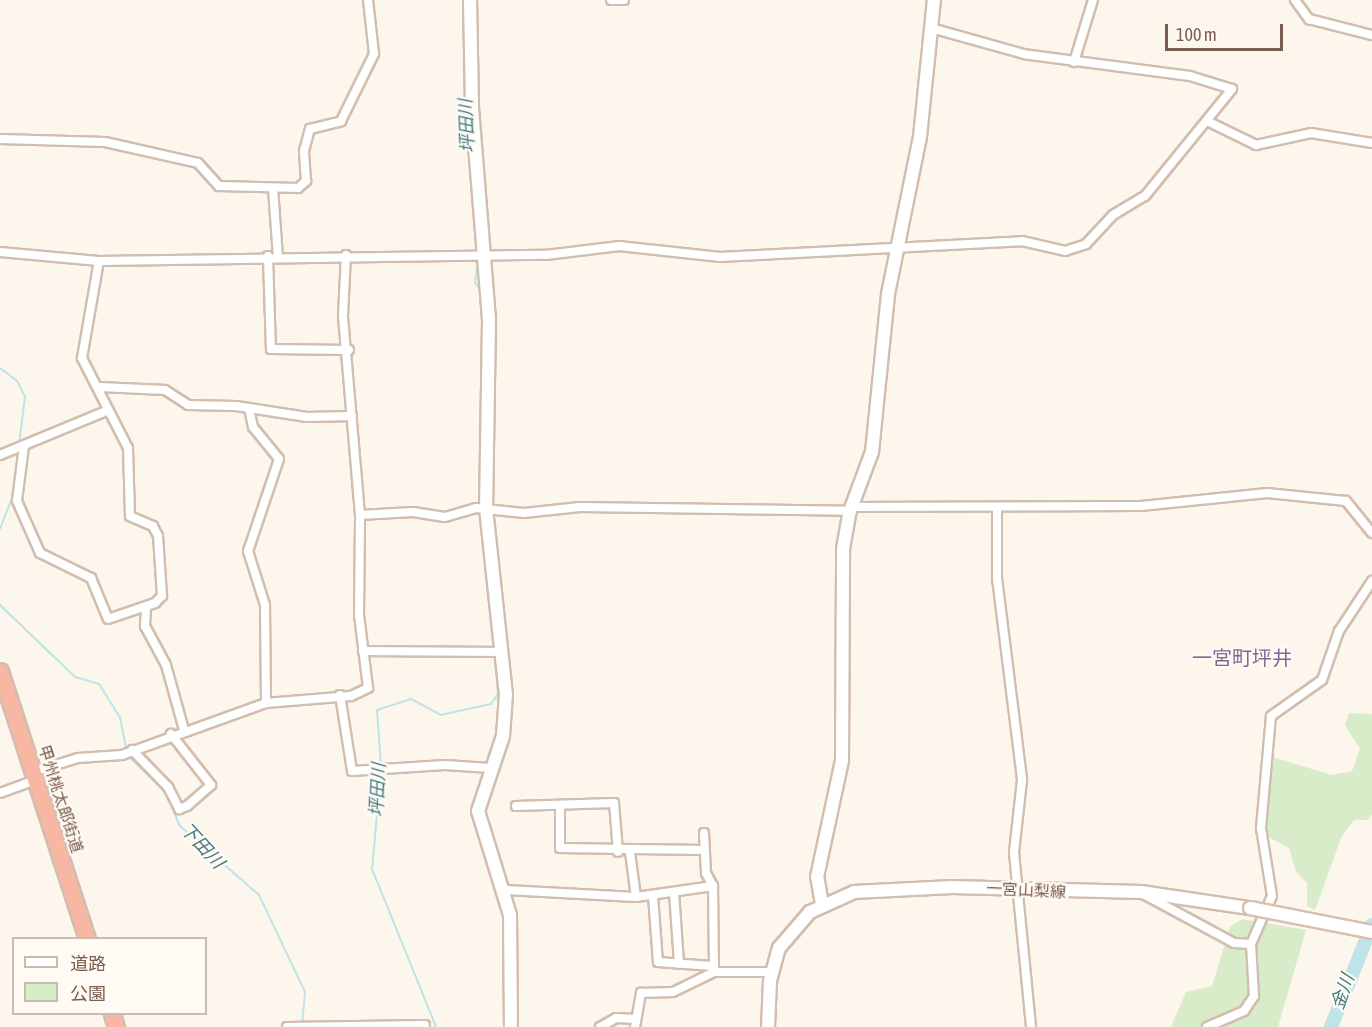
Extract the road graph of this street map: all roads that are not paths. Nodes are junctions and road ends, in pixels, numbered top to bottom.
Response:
1 (368, 0) edge
2 (470, 0) edge
3 (611, 0) edge
4 (624, 0) edge
5 (934, 0) edge
6 (1093, 0) edge
7 (1295, 0) edge
8 (931, 28) junction
9 (1372, 35) edge
10 (1074, 62) junction
11 (1207, 122) junction
12 (0, 139) edge
13 (1372, 142) edge
14 (273, 188) junction
15 (896, 250) junction
16 (0, 252) edge
17 (483, 254) junction
18 (346, 255) junction
19 (273, 256) junction
20 (99, 261) junction
21 (349, 350) junction
22 (100, 387) junction
23 (249, 408) junction
24 (106, 411) junction
25 (352, 416) junction
26 (20, 448) junction
27 (0, 455) edge
28 (482, 508) junction
29 (850, 509) junction
30 (998, 510) junction
31 (360, 515) junction
32 (1372, 533) edge
33 (1372, 581) edge
34 (146, 609) junction
35 (363, 651) junction
36 (501, 652) junction
37 (0, 671) edge
38 (340, 695) junction
39 (266, 703) junction
40 (184, 730) junction
41 (171, 734) junction
42 (132, 750) junction
43 (490, 768) junction
44 (34, 776) junction
45 (0, 793) edge
46 (516, 806) dead end
47 (560, 808) junction
48 (704, 833) dead end
49 (704, 850) junction
50 (618, 852) junction
51 (630, 852) junction
52 (713, 886) junction
53 (506, 890) junction
54 (1015, 891) junction
55 (674, 892) junction
56 (1141, 892) junction
57 (653, 896) junction
58 (636, 897) junction
59 (822, 904) junction
60 (1372, 932) edge
61 (86, 937) edge
62 (1251, 944) junction
63 (679, 964) junction
64 (713, 969) junction
65 (771, 972) junction
66 (636, 1023) edge
67 (425, 1025) dead end
68 (287, 1027) edge
69 (511, 1027) edge
70 (600, 1027) edge
71 (768, 1027) edge
72 (1031, 1027) edge
73 (1207, 1027) edge

1 - 14 street
2 - 17 street
3 - 4 street
5 - 8 street
6 - 10 street
7 - 9 street
8 - 10 street
8 - 15 street
10 - 11 street
11 - 13 street
11 - 15 street
12 - 14 street
14 - 19 street
15 - 17 street
15 - 29 street
16 - 20 street
17 - 18 street
17 - 28 street
18 - 19 street
18 - 21 street
19 - 20 street
19 - 21 street
20 - 22 street
21 - 25 street
22 - 23 street
22 - 24 street
23 - 25 street
23 - 39 street
24 - 26 street
24 - 34 street
25 - 31 street
26 - 27 street
26 - 34 street
28 - 29 street
28 - 31 street
28 - 36 street
29 - 30 street
29 - 59 street
30 - 32 street
30 - 54 street
31 - 35 street
33 - 62 street
34 - 40 street
35 - 36 street
35 - 38 street
36 - 43 street
37 - 44 highway, 甲州桃太郎街道
38 - 39 street
38 - 43 street
39 - 40 street
40 - 41 street
41 - 42 street
41 - 42 street
42 - 44 street
43 - 53 street
44 - 45 street
44 - 61 highway, 甲州桃太郎街道
46 - 47 street
47 - 50 street
47 - 50 street
48 - 49 street
49 - 51 street
49 - 52 street
50 - 51 street
51 - 58 street
52 - 55 street
52 - 64 street
53 - 58 street
53 - 69 street
54 - 56 street, 一宮山梨線
54 - 59 street, 一宮山梨線
54 - 72 street
55 - 57 street
55 - 63 street
56 - 60 street, 一宮山梨線, bridge
56 - 62 street
57 - 58 street
57 - 63 street
59 - 65 street, 一宮山梨線
62 - 73 street
63 - 64 street
64 - 65 street
64 - 66 street
65 - 71 street, 一宮山梨線
66 - 70 street
67 - 68 street

